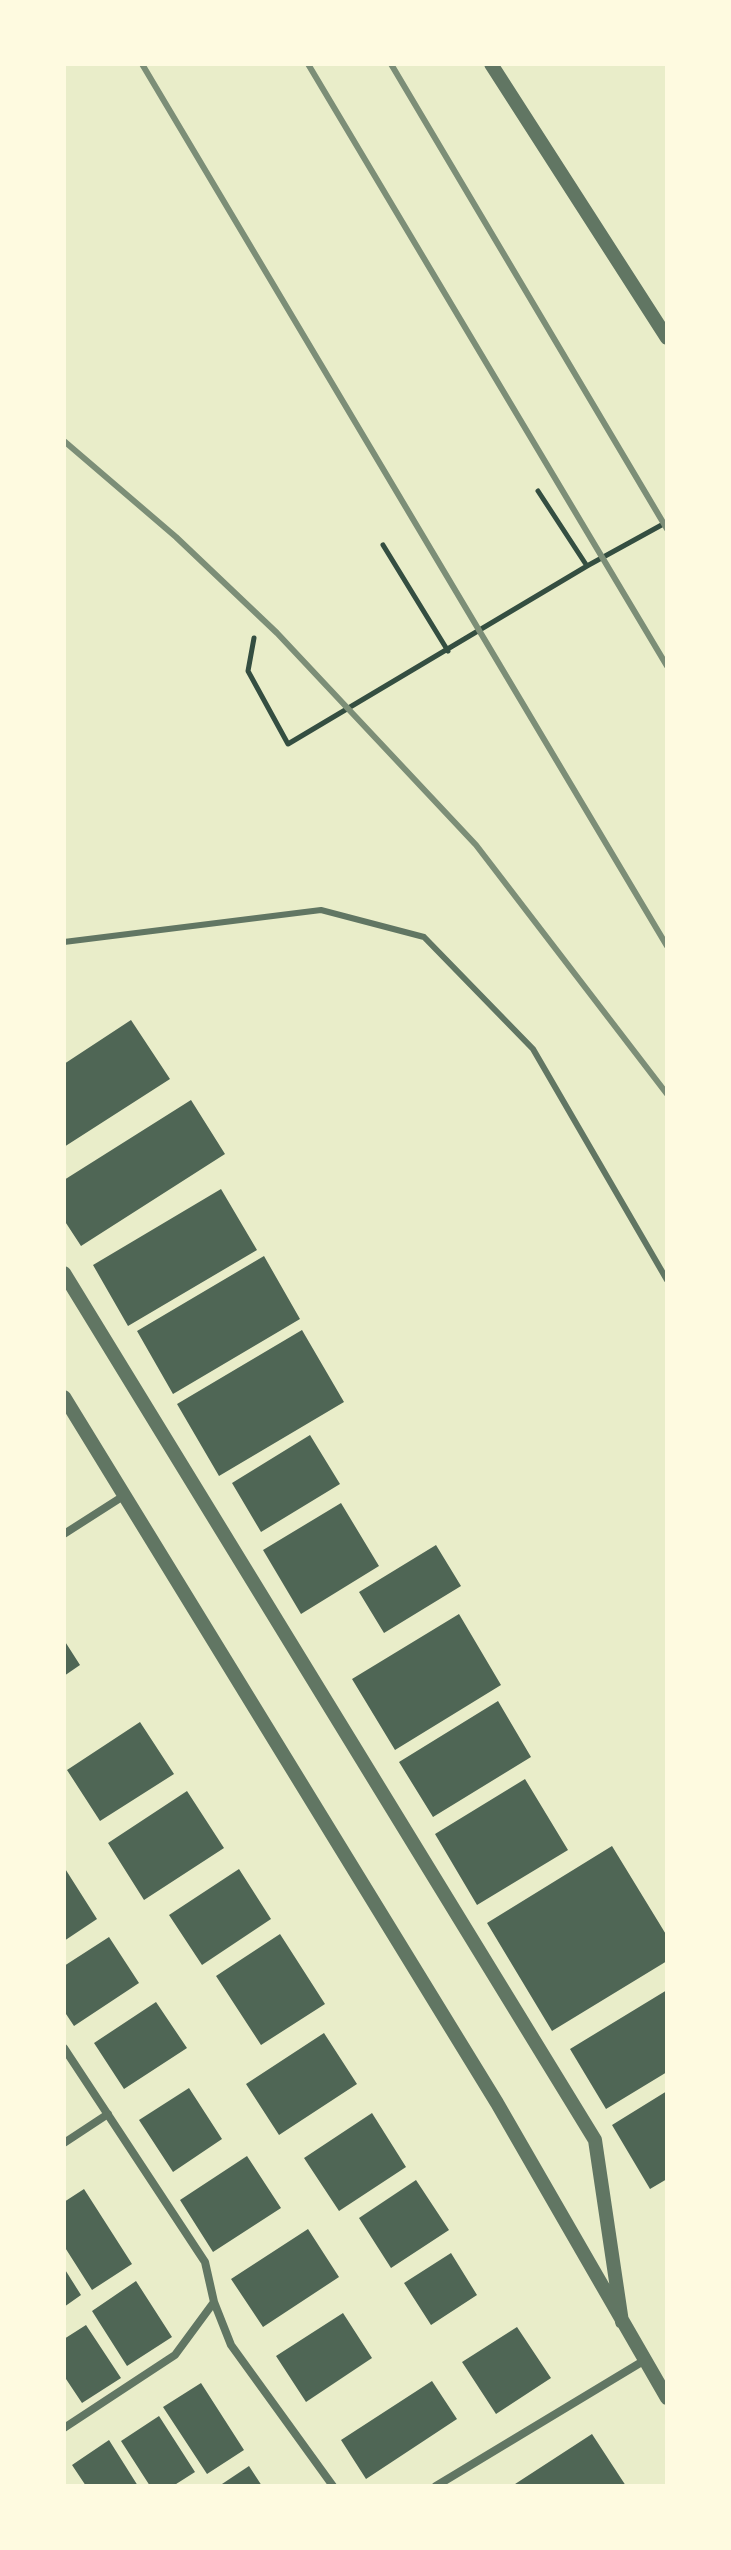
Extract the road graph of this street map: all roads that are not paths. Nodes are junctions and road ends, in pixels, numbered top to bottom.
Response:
1 (491, 64) edge
2 (667, 338) edge
3 (64, 942) edge
4 (64, 1273) edge
5 (667, 1280) edge
6 (64, 1397) edge
7 (125, 1495) junction
8 (64, 1534) edge
9 (64, 2048) edge
10 (108, 2114) junction
11 (64, 2143) edge
12 (214, 2302) junction
13 (622, 2322) junction
14 (645, 2360) junction
15 (667, 2398) edge
16 (64, 2428) edge
17 (333, 2486) edge
18 (436, 2486) edge

1 - 2 street
3 - 5 lane
4 - 13 street
6 - 7 street
7 - 8 street
7 - 13 street
9 - 10 street
10 - 11 street
10 - 12 street
12 - 16 street
12 - 17 street
13 - 14 street
14 - 15 street
14 - 18 street

